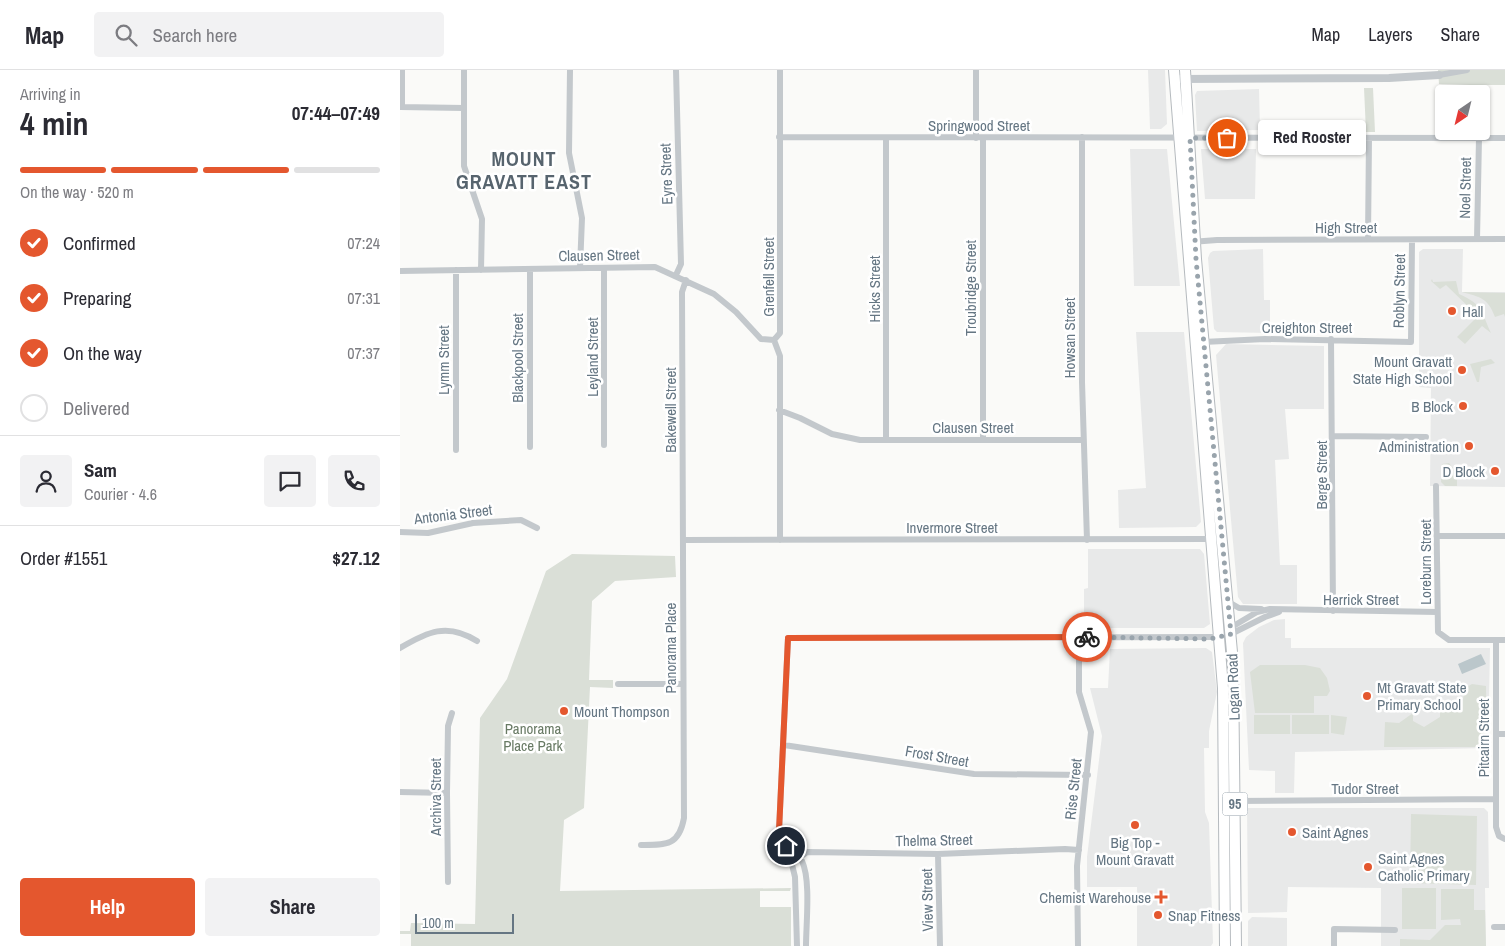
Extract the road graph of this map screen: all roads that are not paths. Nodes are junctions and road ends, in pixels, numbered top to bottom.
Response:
1 (402, 70) edge
2 (464, 70) edge
3 (570, 70) edge
4 (676, 70) edge
5 (780, 70) edge
6 (976, 70) edge
7 (1467, 70) edge
8 (1174, 74) edge
9 (1185, 74) edge
10 (1283, 74) edge
11 (1439, 75) joint
12 (401, 107) edge
13 (464, 108) junction
14 (779, 137) junction
15 (1082, 137) junction
16 (886, 138) junction
17 (980, 138) junction
18 (1178, 138) junction
19 (1190, 138) junction
20 (1369, 138) junction
21 (1435, 138) edge
22 (1490, 138) edge
23 (1505, 138) edge
24 (1479, 140) edge
25 (1368, 239) junction
26 (1477, 239) junction
27 (1505, 239) edge
28 (1412, 240) junction
29 (1190, 242) junction
30 (580, 268) junction
31 (604, 268) junction
32 (530, 269) junction
33 (456, 270) junction
34 (481, 270) junction
35 (400, 271) edge
36 (676, 275) junction
37 (686, 280) junction
38 (1331, 339) junction
39 (774, 340) junction
40 (1203, 342) junction
41 (1411, 342) joint
42 (780, 410) junction
43 (1333, 436) junction
44 (1426, 437) dead end
45 (983, 439) junction
46 (886, 440) junction
47 (1083, 440) junction
48 (604, 445) dead end
49 (530, 447) dead end
50 (456, 450) dead end
51 (1436, 486) dead end
52 (538, 528) dead end
53 (400, 532) edge
54 (1438, 536) junction
55 (1505, 536) edge
56 (1211, 539) junction
57 (1222, 539) junction
58 (683, 540) junction
59 (780, 540) junction
60 (1087, 540) junction
61 (1227, 601) junction
62 (1270, 609) junction
63 (1285, 611) junction
64 (1333, 611) junction
65 (1437, 612) junction
66 (1231, 631) junction
67 (1079, 637) junction
68 (1220, 637) junction
69 (1496, 640) junction
70 (1505, 640) edge
71 (477, 641) dead end
72 (400, 648) edge
73 (618, 684) dead end
74 (682, 684) junction
75 (452, 713) dead end
76 (1496, 734) junction
77 (1505, 734) edge
78 (784, 745) junction
79 (1088, 775) junction
80 (400, 792) edge
81 (447, 792) junction
82 (1495, 799) junction
83 (1235, 801) junction
84 (1502, 837) edge
85 (641, 845) dead end
86 (788, 847) junction
87 (1079, 850) junction
88 (938, 854) junction
89 (798, 857) junction
90 (793, 862) junction
91 (448, 882) dead end
92 (1494, 927) dead end
93 (1505, 927) edge
94 (1395, 930) dead end
95 (797, 946) edge
96 (806, 946) edge
97 (940, 946) edge
98 (1078, 946) edge
99 (1225, 946) edge
100 (1236, 946) edge
101 (1334, 946) edge

1 - 12 street
2 - 13 street
3 - 30 street
4 - 36 street, Eyre Street
5 - 14 street, Grenfell Street
6 - 17 street, Troubridge Street
7 - 11 street
8 - 9 street
8 - 18 main road, Logan Road / 95
9 - 10 street
9 - 19 main road, Logan Road / 95
10 - 11 street
12 - 13 street
13 - 34 street
14 - 16 street, Springwood Street
14 - 39 street, Grenfell Street
15 - 17 street, Springwood Street
15 - 18 street, Springwood Street
15 - 47 street, Howsan Street
16 - 17 street, Springwood Street
16 - 46 street, Hicks Street
17 - 45 street, Troubridge Street
18 - 19 street, Springwood Street
18 - 29 main road, Logan Road / 95
19 - 20 street, Springwood Street
19 - 29 main road, Logan Road / 95
20 - 21 street, Springwood Street
20 - 25 street
22 - 23 street, Springwood Street
24 - 26 street, Noel Street
25 - 28 street, High Street
25 - 29 street, High Street
26 - 27 street, High Street
26 - 28 street, High Street
28 - 41 street, Roblyn Street
29 - 40 main road, Logan Road / 95
29 - 56 main road, Logan Road / 95
30 - 31 street, Clausen Street
30 - 32 street, Clausen Street
31 - 36 street, Clausen Street
31 - 48 street, Leyland Street
32 - 34 street, Clausen Street
32 - 49 street, Blackpool Street
33 - 34 street, Clausen Street
33 - 35 street, Clausen Street
33 - 50 street, Lymm Street
36 - 37 street, Clausen Street
37 - 39 street, Clausen Street
37 - 58 street, Bakewell Street
38 - 40 street, Creighton Street
38 - 41 street, Creighton Street
38 - 43 street, Berge Street
39 - 42 street, Grenfell Street
40 - 57 main road, Logan Road / 95
42 - 46 street, Clausen Street
42 - 59 street, Grenfell Street
43 - 44 street
43 - 64 street, Berge Street
45 - 46 street, Clausen Street
45 - 47 street, Clausen Street
47 - 60 street, Howsan Street
51 - 54 street, Loreburn Street
52 - 53 street, Antonia Street
54 - 55 street
54 - 65 street, Loreburn Street
56 - 57 street, Invermore Street
56 - 60 street, Invermore Street
56 - 68 main road, Logan Road / 95
57 - 61 main road, Logan Road / 95
58 - 59 street, Invermore Street
58 - 74 street, Panorama Place
59 - 60 street, Invermore Street
61 - 62 street
61 - 66 main road, Logan Road / 95
62 - 63 street, Herrick Street
62 - 66 street, Herrick Street
63 - 64 street, Herrick Street
63 - 66 street, Herrick Street
64 - 65 street, Herrick Street
65 - 69 street, Loreburn Street
66 - 68 main road
66 - 83 main road, Logan Road / 95
67 - 68 street
67 - 78 street
67 - 79 street, Rise Street
68 - 99 main road, Logan Road / 95
69 - 70 street
69 - 76 street, Pitcairn Street
71 - 72 street
73 - 74 street
74 - 85 street, Panorama Place
75 - 81 street, Archiva Street
76 - 77 street
76 - 82 street, Pitcairn Street
78 - 79 street, Frost Street
78 - 86 street
79 - 87 street, Rise Street
80 - 81 street
81 - 91 street, Archiva Street
82 - 83 street, Tudor Street
82 - 84 street, Pitcairn Street
83 - 100 main road, Logan Road / 95
86 - 89 street
86 - 90 street
87 - 88 street, Thelma Street
87 - 98 street, Rise Street
88 - 89 street, Thelma Street
88 - 97 street, View Street
89 - 90 street
89 - 96 street
90 - 95 street
92 - 93 street
94 - 101 street

